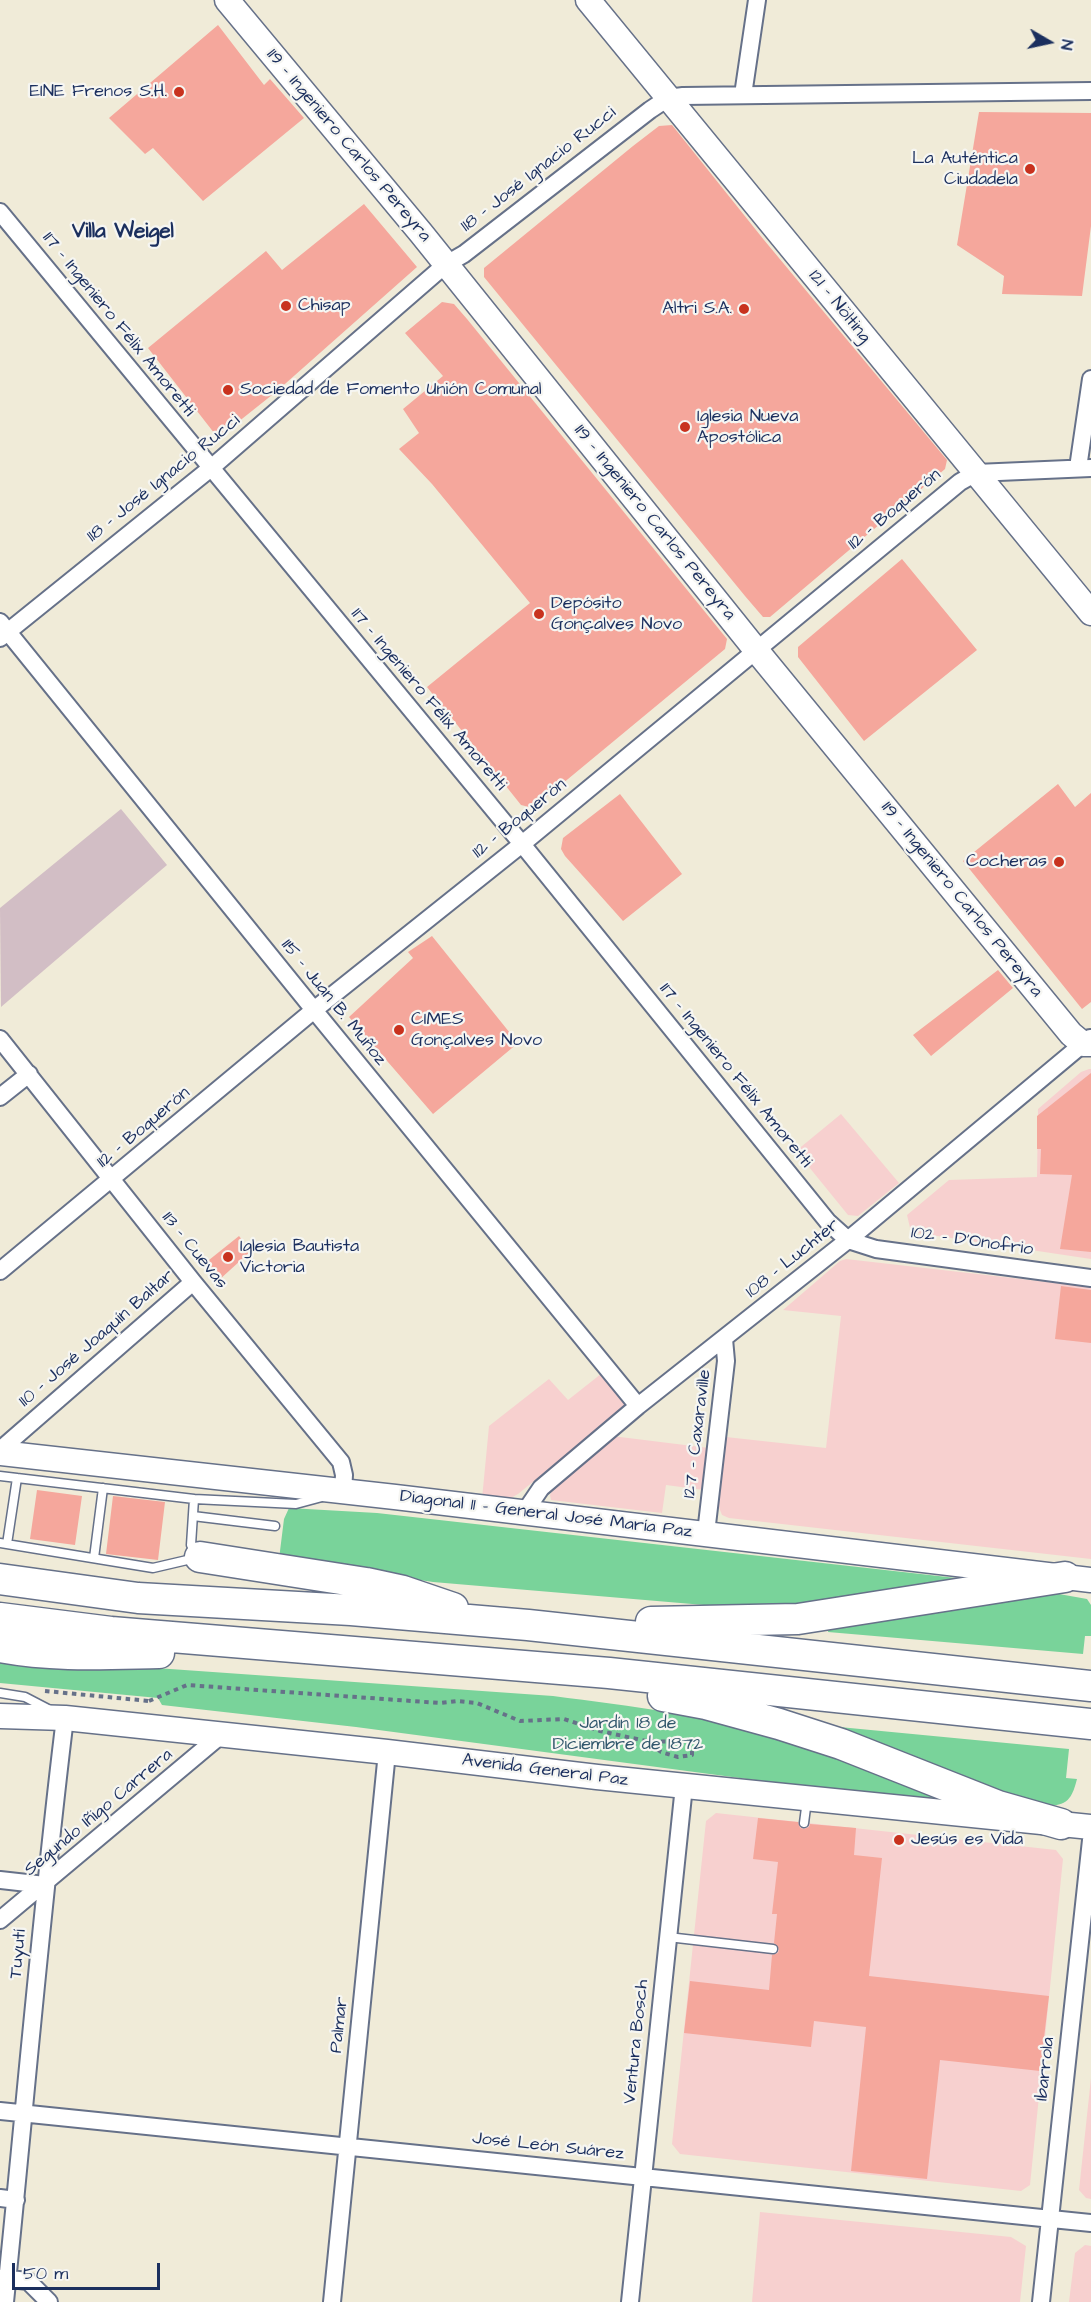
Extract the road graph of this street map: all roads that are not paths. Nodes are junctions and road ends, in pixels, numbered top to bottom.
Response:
1 (227, 0) edge
2 (588, 0) edge
3 (757, 0) edge
4 (1091, 91) edge
5 (743, 95) junction
6 (668, 98) junction
7 (0, 212) edge
8 (446, 265) junction
9 (1091, 379) edge
10 (211, 468) junction
11 (1084, 468) edge
12 (976, 473) junction
13 (1091, 613) edge
14 (3, 631) edge
15 (756, 650) junction
16 (522, 844) junction
17 (314, 1010) junction
18 (0, 1039) edge
19 (1088, 1042) edge
20 (29, 1074) junction
21 (0, 1097) edge
22 (112, 1180) junction
23 (848, 1240) junction
24 (0, 1271) edge
25 (1091, 1278) edge
26 (193, 1282) junction
27 (724, 1339) junction
28 (638, 1406) junction
29 (0, 1451) edge
30 (0, 1476) edge
31 (17, 1478) junction
32 (104, 1488) junction
33 (343, 1492) junction
34 (194, 1499) junction
35 (524, 1513) junction
36 (193, 1516) junction
37 (274, 1526) dead end
38 (706, 1533) junction
39 (3, 1544) edge
40 (200, 1557) junction
41 (94, 1558) junction
42 (1078, 1578) edge
43 (0, 1579) edge
44 (0, 1618) edge
45 (495, 1623) junction
46 (528, 1625) junction
47 (0, 1647) edge
48 (308, 1648) junction
49 (495, 1663) junction
50 (1089, 1686) edge
51 (0, 1693) edge
52 (0, 1716) edge
53 (65, 1718) junction
54 (1086, 1724) edge
55 (221, 1735) junction
56 (387, 1752) junction
57 (684, 1786) junction
58 (807, 1798) junction
59 (804, 1823) dead end
60 (1061, 1824) junction
61 (1091, 1827) edge
62 (1091, 1840) edge
63 (0, 1880) edge
64 (45, 1885) junction
65 (0, 1920) edge
66 (668, 1936) junction
67 (773, 1948) dead end
68 (0, 2111) edge
69 (25, 2114) junction
70 (348, 2146) junction
71 (642, 2177) junction
72 (8, 2199) edge
73 (1049, 2219) junction
74 (1091, 2223) edge
75 (4, 2279) edge
76 (5, 2302) edge
77 (49, 2302) edge
78 (332, 2302) edge
79 (630, 2302) edge
80 (1041, 2302) edge

1 - 8 street, 119 - Ingeniero Carlos Pereyra
2 - 6 street, 121 - Nölting
3 - 5 street
4 - 5 street
5 - 6 street
6 - 8 street, 118 - José Ignacio Rucci
6 - 12 street, 121 - Nölting
7 - 10 street, 117 - Ingeniero Félix Amoretti
8 - 10 street, 118 - José Ignacio Rucci
8 - 15 street, 119 - Ingeniero Carlos Pereyra
9 - 11 street
10 - 14 street, 118 - José Ignacio Rucci
10 - 16 street, 117 - Ingeniero Félix Amoretti
11 - 12 street
12 - 13 street, 121 - Nölting
12 - 15 street, 112 - Boquerón
14 - 17 street, 115 - Juan B. Muñoz
15 - 16 street, 112 - Boquerón
15 - 19 street, 119 - Ingeniero Carlos Pereyra
16 - 17 street, 112 - Boquerón
16 - 23 street, 117 - Ingeniero Félix Amoretti
17 - 22 street, 112 - Boquerón
17 - 28 street, 115 - Juan B. Muñoz
18 - 20 street, 113 - Cuevas
19 - 23 street, 108 - Luchter
20 - 21 street
20 - 22 street, 113 - Cuevas
22 - 24 street, 112 - Boquerón
22 - 26 street, 113 - Cuevas
23 - 25 street, 102 - D'Onofrio
23 - 27 street, 108 - Luchter
26 - 29 street, 110 - José Joaquín Baltar
26 - 33 street, 113 - Cuevas
27 - 28 street, 108 - Luchter
27 - 38 street, 127 - Caxaraville
28 - 35 street, 108 - Luchter
29 - 33 street, Diagonal 11 - General José María Paz
30 - 31 lane
31 - 32 lane
31 - 39 lane
32 - 34 lane
32 - 41 lane
33 - 34 lane
33 - 35 street, Diagonal 11 - General José María Paz
34 - 36 lane
35 - 38 street, Diagonal 11 - General José María Paz
36 - 37 lane
36 - 40 lane
38 - 42 street, Diagonal 11 - General José María Paz
39 - 41 lane
40 - 41 lane
40 - 45 highway
42 - 46 highway
43 - 45 highway
44 - 48 highway
45 - 46 highway
46 - 50 highway
47 - 48 highway
48 - 49 highway
49 - 54 highway
49 - 60 highway
51 - 53 lane
52 - 53 street, Avenida General Paz
53 - 55 street, Avenida General Paz
53 - 64 street, Tuyutí
55 - 56 street, Avenida General Paz
55 - 64 street, Segundo Iñigo Carrera
56 - 57 street, Avenida General Paz
56 - 70 street, Palmar
57 - 58 street, Avenida General Paz
57 - 66 street, Ventura Bosch
58 - 59 lane
58 - 60 street, Avenida General Paz
60 - 61 street, Avenida General Paz
62 - 73 street, Ibarrola
63 - 64 street
64 - 65 street, Segundo Iñigo Carrera
64 - 69 street, Tuyutí
66 - 67 lane
66 - 71 street, Ventura Bosch
68 - 69 street, José León Suárez
69 - 70 street, José León Suárez
69 - 72 street, Tuyutí
70 - 71 street, José León Suárez
70 - 78 street, Palmar
71 - 73 street, José León Suárez
71 - 79 street, Ventura Bosch
72 - 75 street, Tuyutí
73 - 74 street, José León Suárez
73 - 80 street, Ibarrola
75 - 76 street, Tuyutí
75 - 77 street

